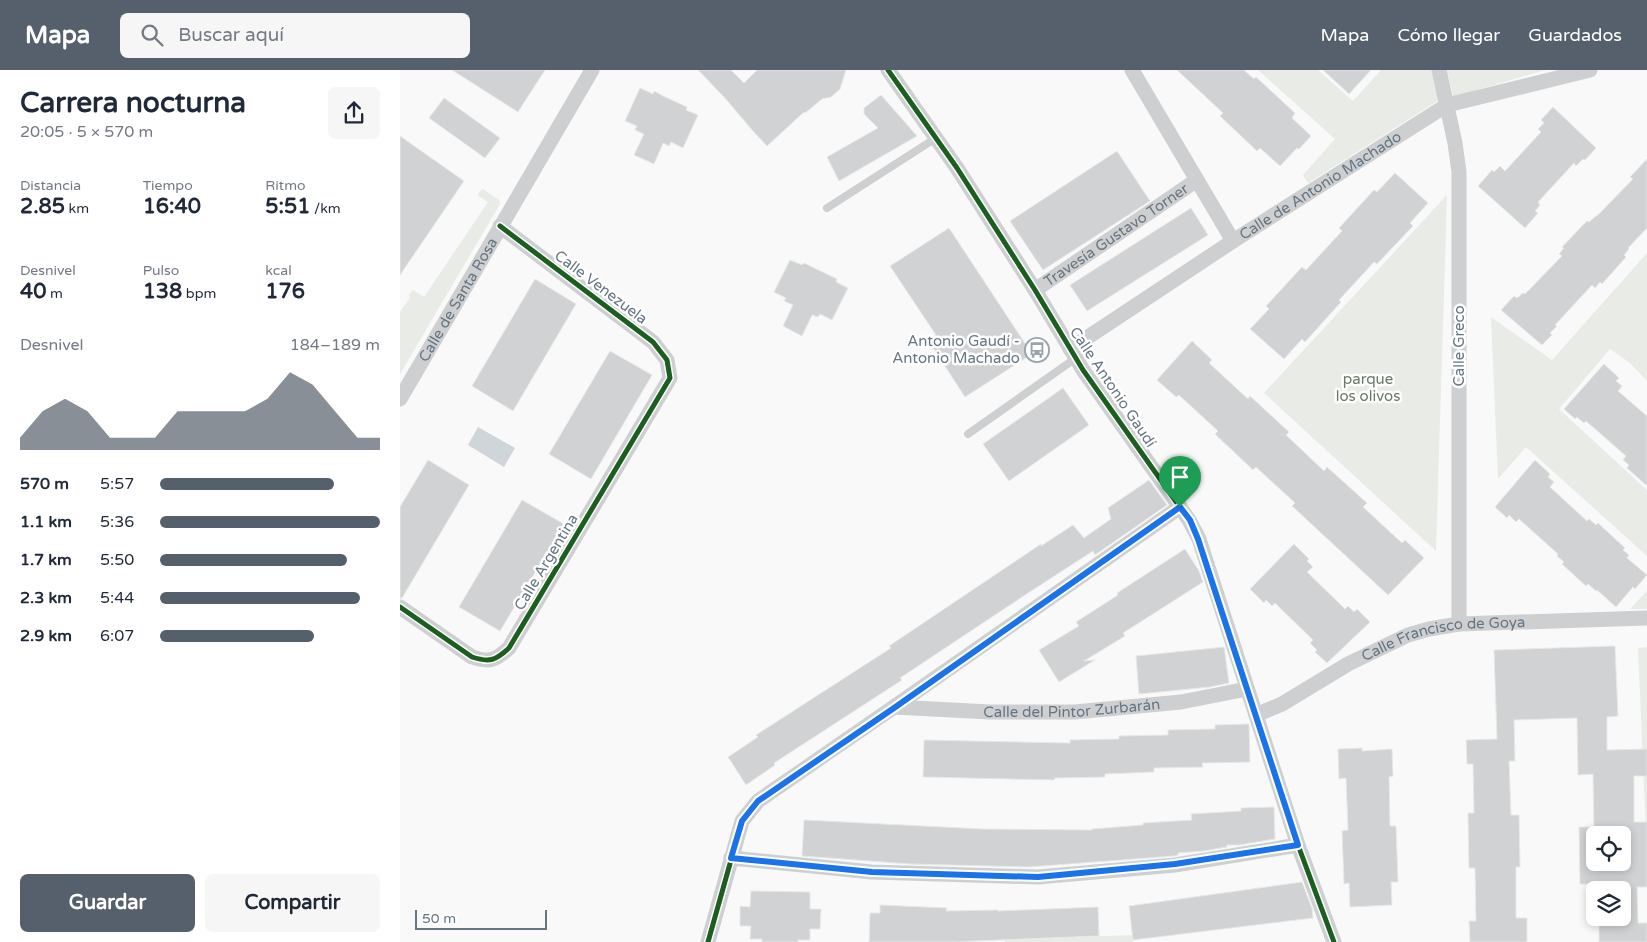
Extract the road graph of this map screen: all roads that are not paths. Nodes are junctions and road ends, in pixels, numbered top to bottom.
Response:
1 (592, 70) edge
2 (888, 70) edge
3 (1132, 70) edge
4 (1439, 70) edge
5 (1590, 70) edge
6 (1447, 105) junction
7 (936, 138) junction
8 (1197, 180) junction
9 (827, 208) dead end
10 (500, 226) junction
11 (1233, 241) junction
12 (1035, 290) junction
13 (1073, 353) junction
14 (670, 378) joint
15 (400, 399) edge
16 (968, 434) dead end
17 (1180, 507) junction
18 (400, 607) edge
19 (1647, 618) edge
20 (1459, 624) junction
21 (1247, 689) junction
22 (894, 708) junction
23 (1256, 714) junction
24 (1298, 845) junction
25 (731, 858) junction
26 (708, 942) edge
27 (1334, 942) edge

1 - 10 street, Calle de Santa Rosa
2 - 7 street, Calle Antonio Gaudí
3 - 8 street
4 - 6 street, Calle Greco
5 - 6 street, Calle de Antonio Machado
6 - 11 street, Calle de Antonio Machado
6 - 20 street, Calle Greco
7 - 9 lane
7 - 12 street, Calle Antonio Gaudí
8 - 11 street
8 - 12 street, Travesía Gustavo Torner
10 - 14 street, Calle Venezuela
10 - 15 street, Calle de Santa Rosa
11 - 13 street, Calle de Antonio Machado
12 - 13 street, Calle Antonio Gaudí
13 - 16 lane
13 - 17 street, Calle Antonio Gaudí
14 - 18 street, Calle Argentina
17 - 21 street, Calle Antonio Gaudí
17 - 22 street
19 - 20 street, Calle Francisco de Goya
20 - 23 street, Calle Francisco de Goya
21 - 22 street, Calle del Pintor Zurbarán
21 - 23 street, Calle Antonio Gaudí
22 - 25 street
23 - 24 street, Calle Antonio Gaudí
24 - 25 street
24 - 27 street, Calle Antonio Gaudí
25 - 26 street

